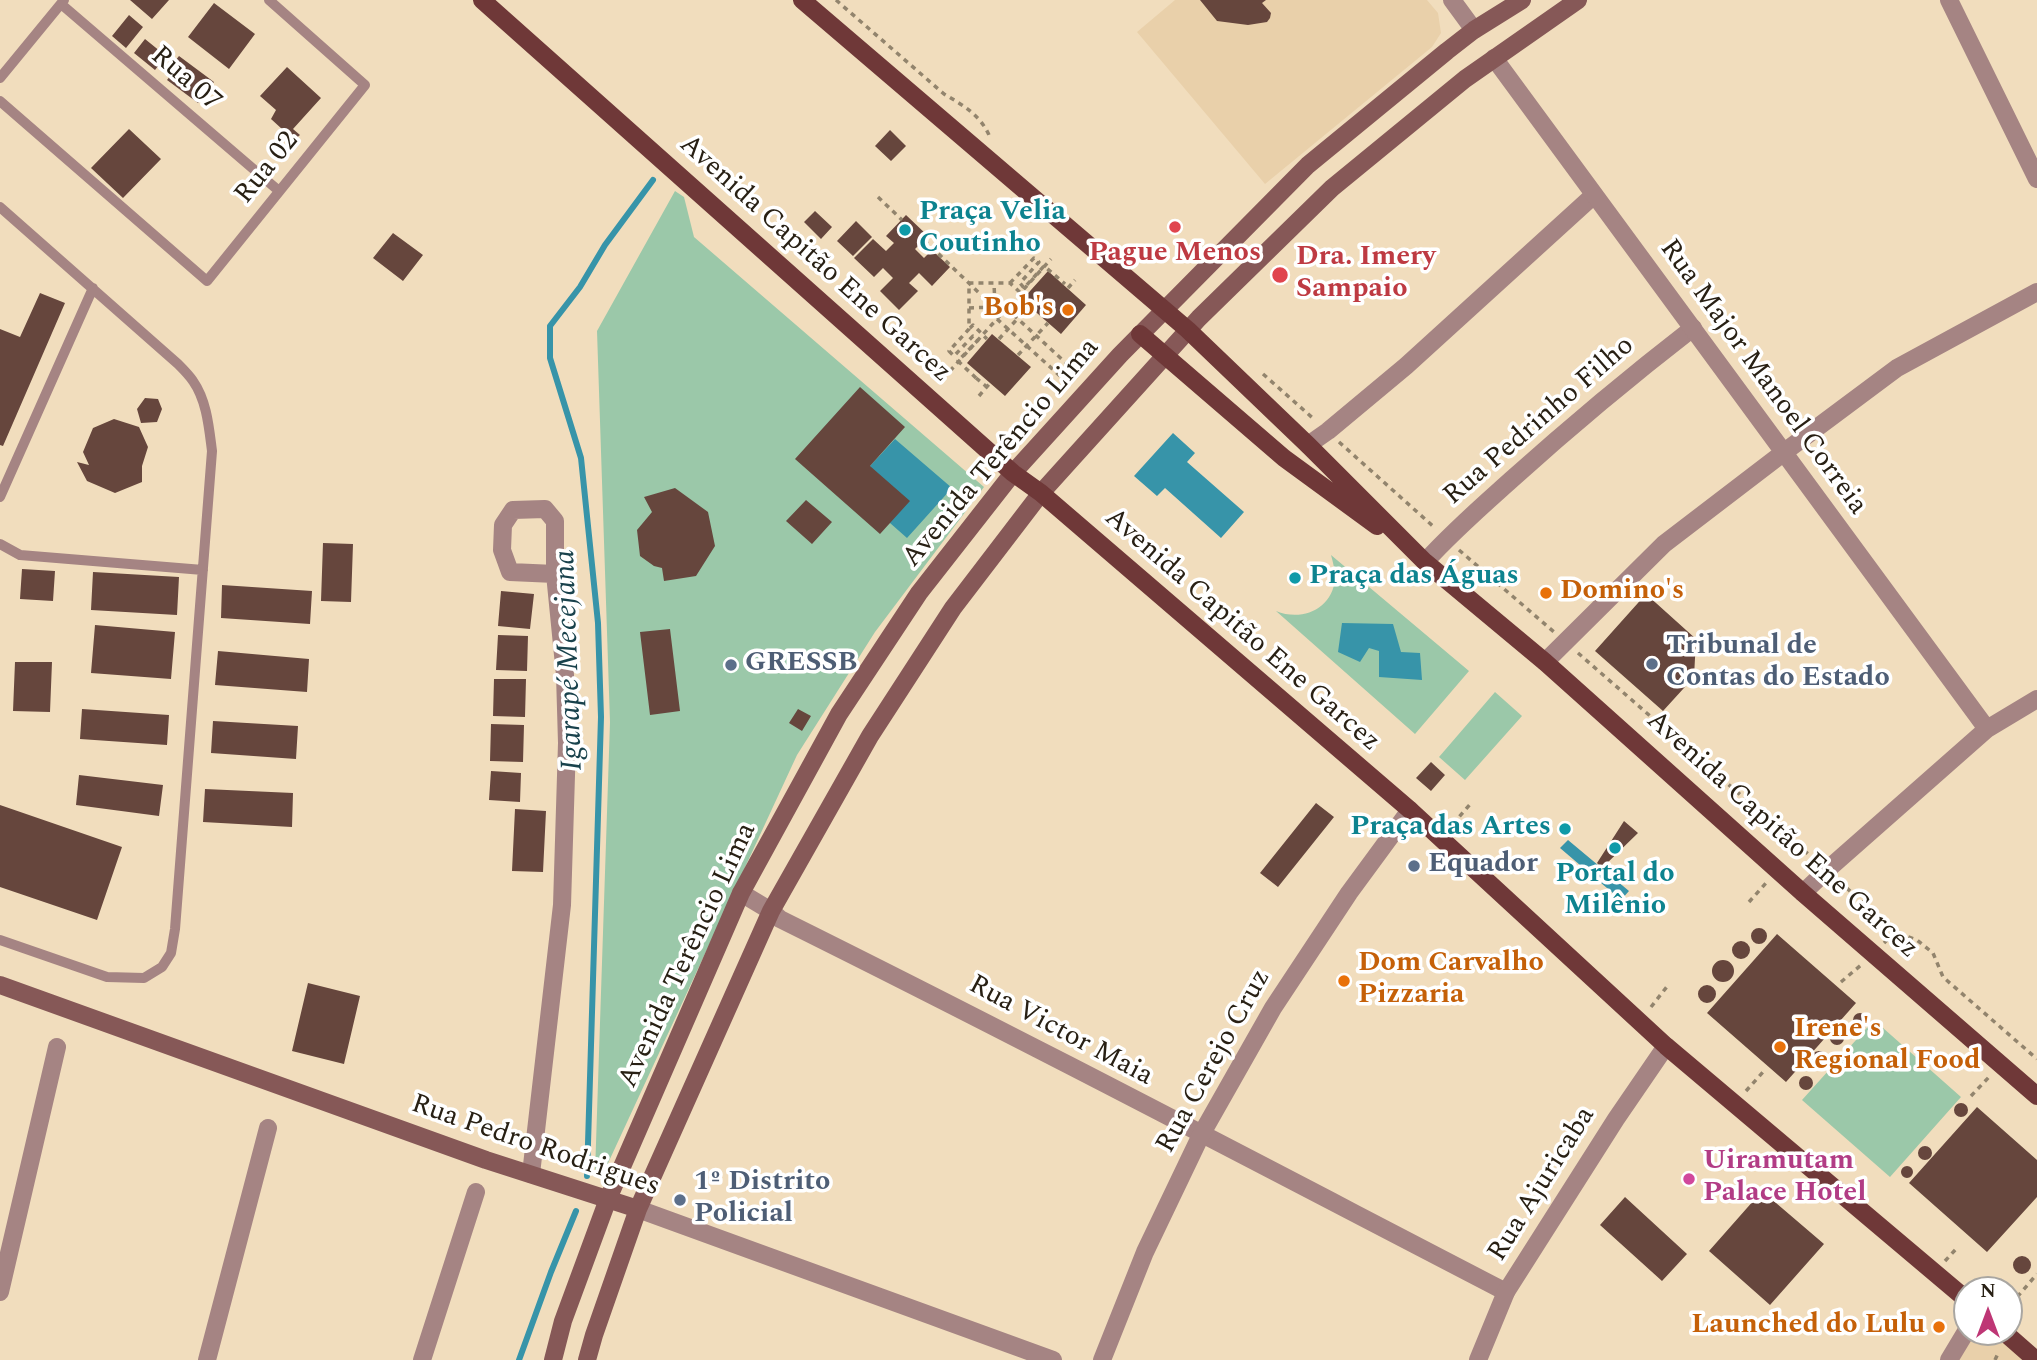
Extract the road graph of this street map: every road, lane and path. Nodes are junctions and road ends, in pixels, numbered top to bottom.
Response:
1 (269, 0) edge
2 (482, 0) edge
3 (1452, 0) edge
4 (1522, 0) edge
5 (1578, 0) edge
6 (1949, 0) edge
7 (63, 2) edge
8 (811, 2) edge
9 (1474, 30) junction
10 (1494, 58) junction
11 (0, 78) edge
12 (0, 101) edge
13 (2037, 179) edge
14 (279, 191) junction
15 (1594, 195) junction
16 (878, 197) dead end
17 (0, 207) edge
18 (902, 220) dead end
19 (923, 240) dead end
20 (1051, 259) dead end
21 (1075, 280) dead end
22 (994, 283) junction
23 (1010, 283) junction
24 (93, 288) junction
25 (2037, 292) edge
26 (1025, 297) dead end
27 (1029, 306) dead end
28 (969, 308) junction
29 (1006, 308) junction
30 (1164, 309) junction
31 (1001, 314) junction
32 (997, 319) junction
33 (1017, 319) junction
34 (1048, 323) dead end
35 (1693, 328) junction
36 (969, 329) junction
37 (1008, 329) junction
38 (1188, 330) junction
39 (1140, 334) junction
40 (1036, 336) junction
41 (988, 339) dead end
42 (999, 339) dead end
43 (1026, 346) junction
44 (1018, 355) dead end
45 (1166, 355) junction
46 (950, 371) dead end
47 (1080, 375) dead end
48 (1070, 386) dead end
49 (979, 396) dead end
50 (1308, 445) junction
51 (1783, 453) junction
52 (1013, 473) junction
53 (1041, 493) junction
54 (0, 496) edge
55 (0, 544) edge
56 (1425, 562) junction
57 (203, 570) junction
58 (555, 574) dead end
59 (1545, 662) junction
60 (2037, 699) edge
61 (1987, 729) junction
62 (1472, 802) dead end
63 (1410, 810) junction
64 (1441, 838) junction
65 (741, 893) junction
66 (1803, 893) junction
67 (771, 911) junction
68 (0, 940) edge
69 (1669, 984) dead end
70 (0, 985) edge
71 (1639, 1021) junction
72 (1666, 1046) junction
73 (57, 1047) dead end
74 (1763, 1072) dead end
75 (2037, 1096) edge
76 (1734, 1104) junction
77 (268, 1128) dead end
78 (1201, 1135) junction
79 (537, 1176) junction
80 (476, 1192) dead end
81 (604, 1198) junction
82 (638, 1209) junction
83 (2037, 1274) edge
84 (1953, 1288) edge
85 (2023, 1290) edge
86 (0, 1292) edge
87 (1506, 1292) junction
88 (2020, 1346) edge
89 (207, 1360) edge
90 (422, 1360) edge
91 (553, 1360) edge
92 (587, 1360) edge
93 (1053, 1360) edge
94 (1102, 1360) edge
95 (1478, 1360) edge
96 (2036, 1360) edge

1 - 14 lane, Rua 02
2 - 52 main road, Avenida Capitão Ene Garcez
3 - 9 street
4 - 9 main road, Avenida Terêncio Lima
5 - 10 main road, Avenida Terêncio Lima
6 - 13 street
7 - 11 lane
7 - 14 lane, Rua 07
8 - 30 main road, Avenida Capitão Ene Garcez
9 - 30 main road, Avenida Terêncio Lima
10 - 15 street, Rua Major Manoel Correia
10 - 38 main road, Avenida Terêncio Lima
12 - 14 lane, Rua 02
15 - 35 street, Rua Major Manoel Correia
15 - 50 street
16 - 18 path
17 - 24 lane
19 - 31 path
20 - 29 path
21 - 23 path, bridge
22 - 23 path, bridge
22 - 28 path, bridge
22 - 28 path, bridge
23 - 26 path, bridge
24 - 54 lane
24 - 57 lane
25 - 51 street
27 - 33 path
28 - 36 path, bridge
29 - 31 path
29 - 33 path
30 - 38 main road, Avenida Capitão Ene Garcez
30 - 39 main road, Avenida Terêncio Lima
31 - 32 path
32 - 37 path
32 - 46 path
33 - 37 path
33 - 40 path
34 - 40 path
35 - 51 street, Rua Major Manoel Correia
35 - 56 street, Rua Pedrinho Filho
36 - 41 path, bridge
36 - 49 path, bridge
37 - 42 path
37 - 43 path
38 - 45 main road, Avenida Terêncio Lima
38 - 50 main road, Avenida Capitão Ene Garcez
39 - 45 main road
39 - 52 main road, Avenida Terêncio Lima
40 - 43 path
40 - 47 path
43 - 44 path
43 - 48 path
45 - 53 main road, Avenida Terêncio Lima
45 - 56 main road
50 - 56 main road, Avenida Capitão Ene Garcez
51 - 59 street
51 - 61 street, Rua Major Manoel Correia
52 - 53 main road, Avenida Capitão Ene Garcez
52 - 65 main road, Avenida Terêncio Lima
53 - 63 main road, Avenida Capitão Ene Garcez
53 - 67 main road, Avenida Terêncio Lima
55 - 57 lane
56 - 59 main road, Avenida Capitão Ene Garcez
57 - 68 lane
58 - 79 street
59 - 66 main road, Avenida Capitão Ene Garcez
60 - 61 street
61 - 66 street
62 - 64 path
63 - 64 main road, Avenida Capitão Ene Garcez
63 - 78 street, Rua Cerejo Cruz
64 - 71 main road, Avenida Capitão Ene Garcez
65 - 67 street, Rua Victor Maia
65 - 81 main road, Avenida Terêncio Lima
66 - 75 main road, Avenida Capitão Ene Garcez
67 - 78 street, Rua Victor Maia
67 - 82 main road, Avenida Terêncio Lima
69 - 71 path
70 - 79 main road, Rua Pedro Rodrigues
71 - 72 main road, Avenida Capitão Ene Garcez
72 - 76 main road, Avenida Capitão Ene Garcez
72 - 87 street, Rua Ajuricaba
73 - 86 street
74 - 76 path
76 - 84 main road, Avenida Capitão Ene Garcez
77 - 89 street
78 - 87 street, Rua Victor Maia
78 - 94 street, Rua Cerejo Cruz
79 - 81 main road, Rua Pedro Rodrigues
80 - 90 street
81 - 82 main road, Rua Pedro Rodrigues
81 - 91 main road, Avenida Terêncio Lima
82 - 92 main road, Avenida Terêncio Lima
82 - 93 street, Rua Pedro Rodrigues
83 - 85 path
87 - 95 street, Rua Ajuricaba
88 - 96 main road

